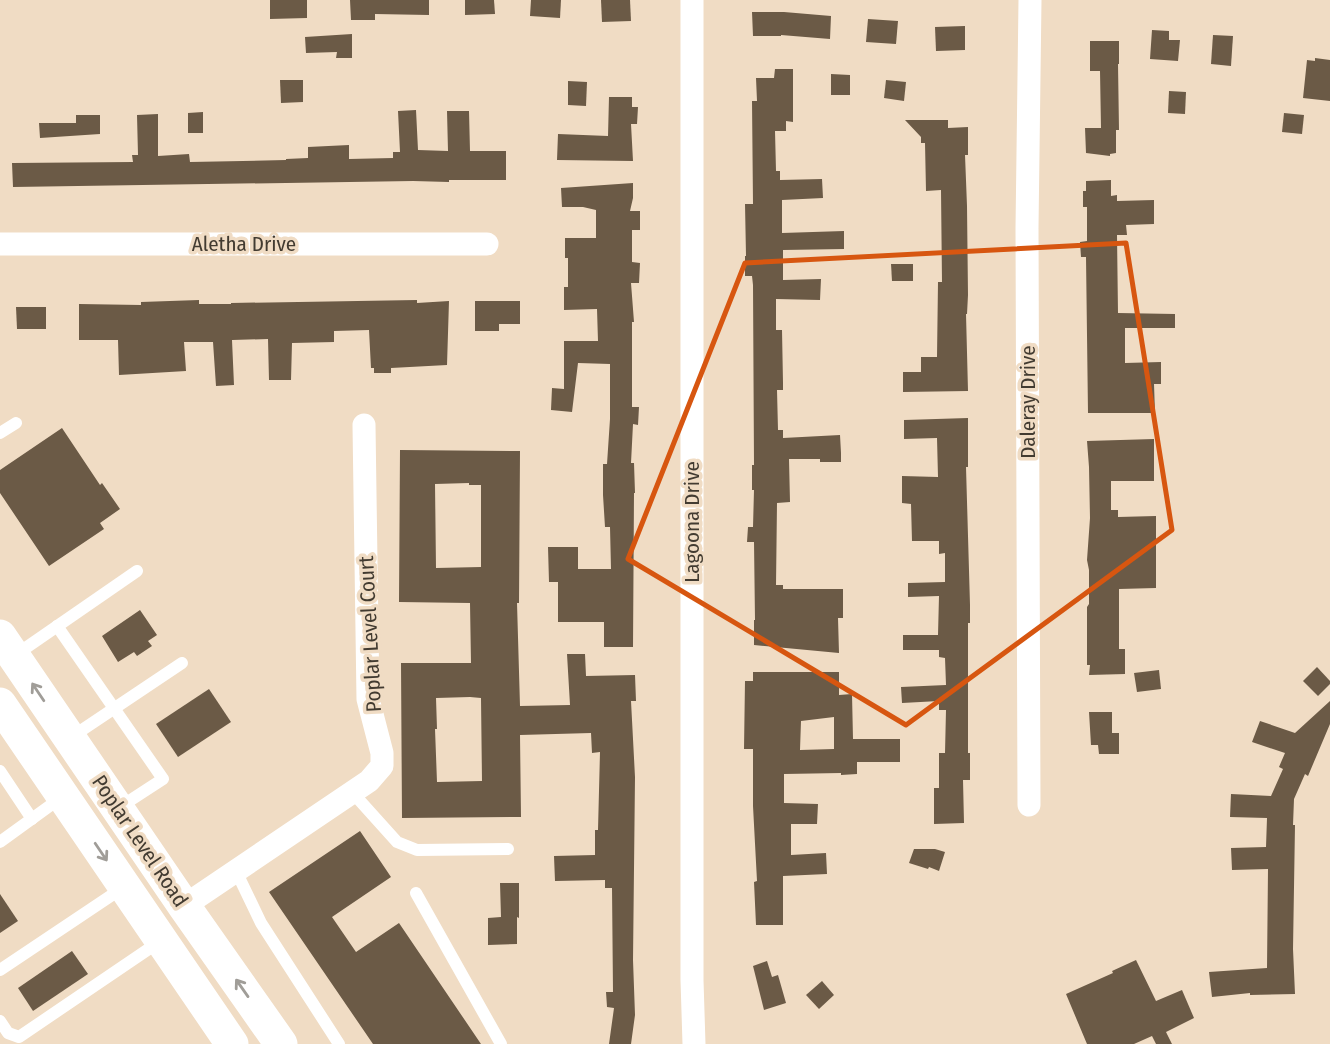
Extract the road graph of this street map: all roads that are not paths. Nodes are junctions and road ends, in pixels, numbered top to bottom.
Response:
1 (692, 0) edge
2 (1030, 0) edge
3 (0, 244) edge
4 (487, 244) dead end
5 (16, 422) dead end
6 (364, 425) dead end
7 (0, 433) edge
8 (137, 571) dead end
9 (57, 626) junction
10 (7, 646) edge
11 (182, 663) dead end
12 (0, 704) edge
13 (114, 709) junction
14 (70, 738) junction
15 (0, 771) edge
16 (352, 792) junction
17 (63, 796) junction
18 (1029, 805) dead end
19 (117, 809) junction
20 (32, 819) junction
21 (0, 842) edge
22 (508, 849) dead end
23 (236, 870) junction
24 (124, 887) junction
25 (416, 893) dead end
26 (184, 906) junction
27 (161, 941) junction
28 (0, 970) edge
29 (0, 1021) edge
30 (232, 1044) edge
31 (281, 1044) edge
32 (339, 1044) edge
33 (501, 1044) edge
34 (694, 1044) edge

1 - 34 street, Lagoona Drive
2 - 18 street, Daleray Drive
3 - 4 street, Aletha Drive
5 - 7 lane
6 - 16 street, Poplar Level Court
8 - 9 lane
9 - 10 lane
9 - 13 lane
14 -> 10 main road, Poplar Level Road
11 - 13 lane
12 - 17 main road, Poplar Level Road
13 - 14 lane
13 - 19 lane
14 - 19 main road, Poplar Level Road
15 - 20 lane
16 - 22 lane
16 - 23 street, Poplar Level Court
17 - 20 lane
17 -> 24 main road, Poplar Level Road
19 - 26 main road, Poplar Level Road
20 - 21 lane
23 - 26 street, Poplar Level Court
23 - 32 lane
24 - 27 main road, Poplar Level Road
24 - 28 lane
25 - 33 lane
31 -> 26 main road, Poplar Level Road
27 - 29 lane
27 - 30 main road, Poplar Level Road

